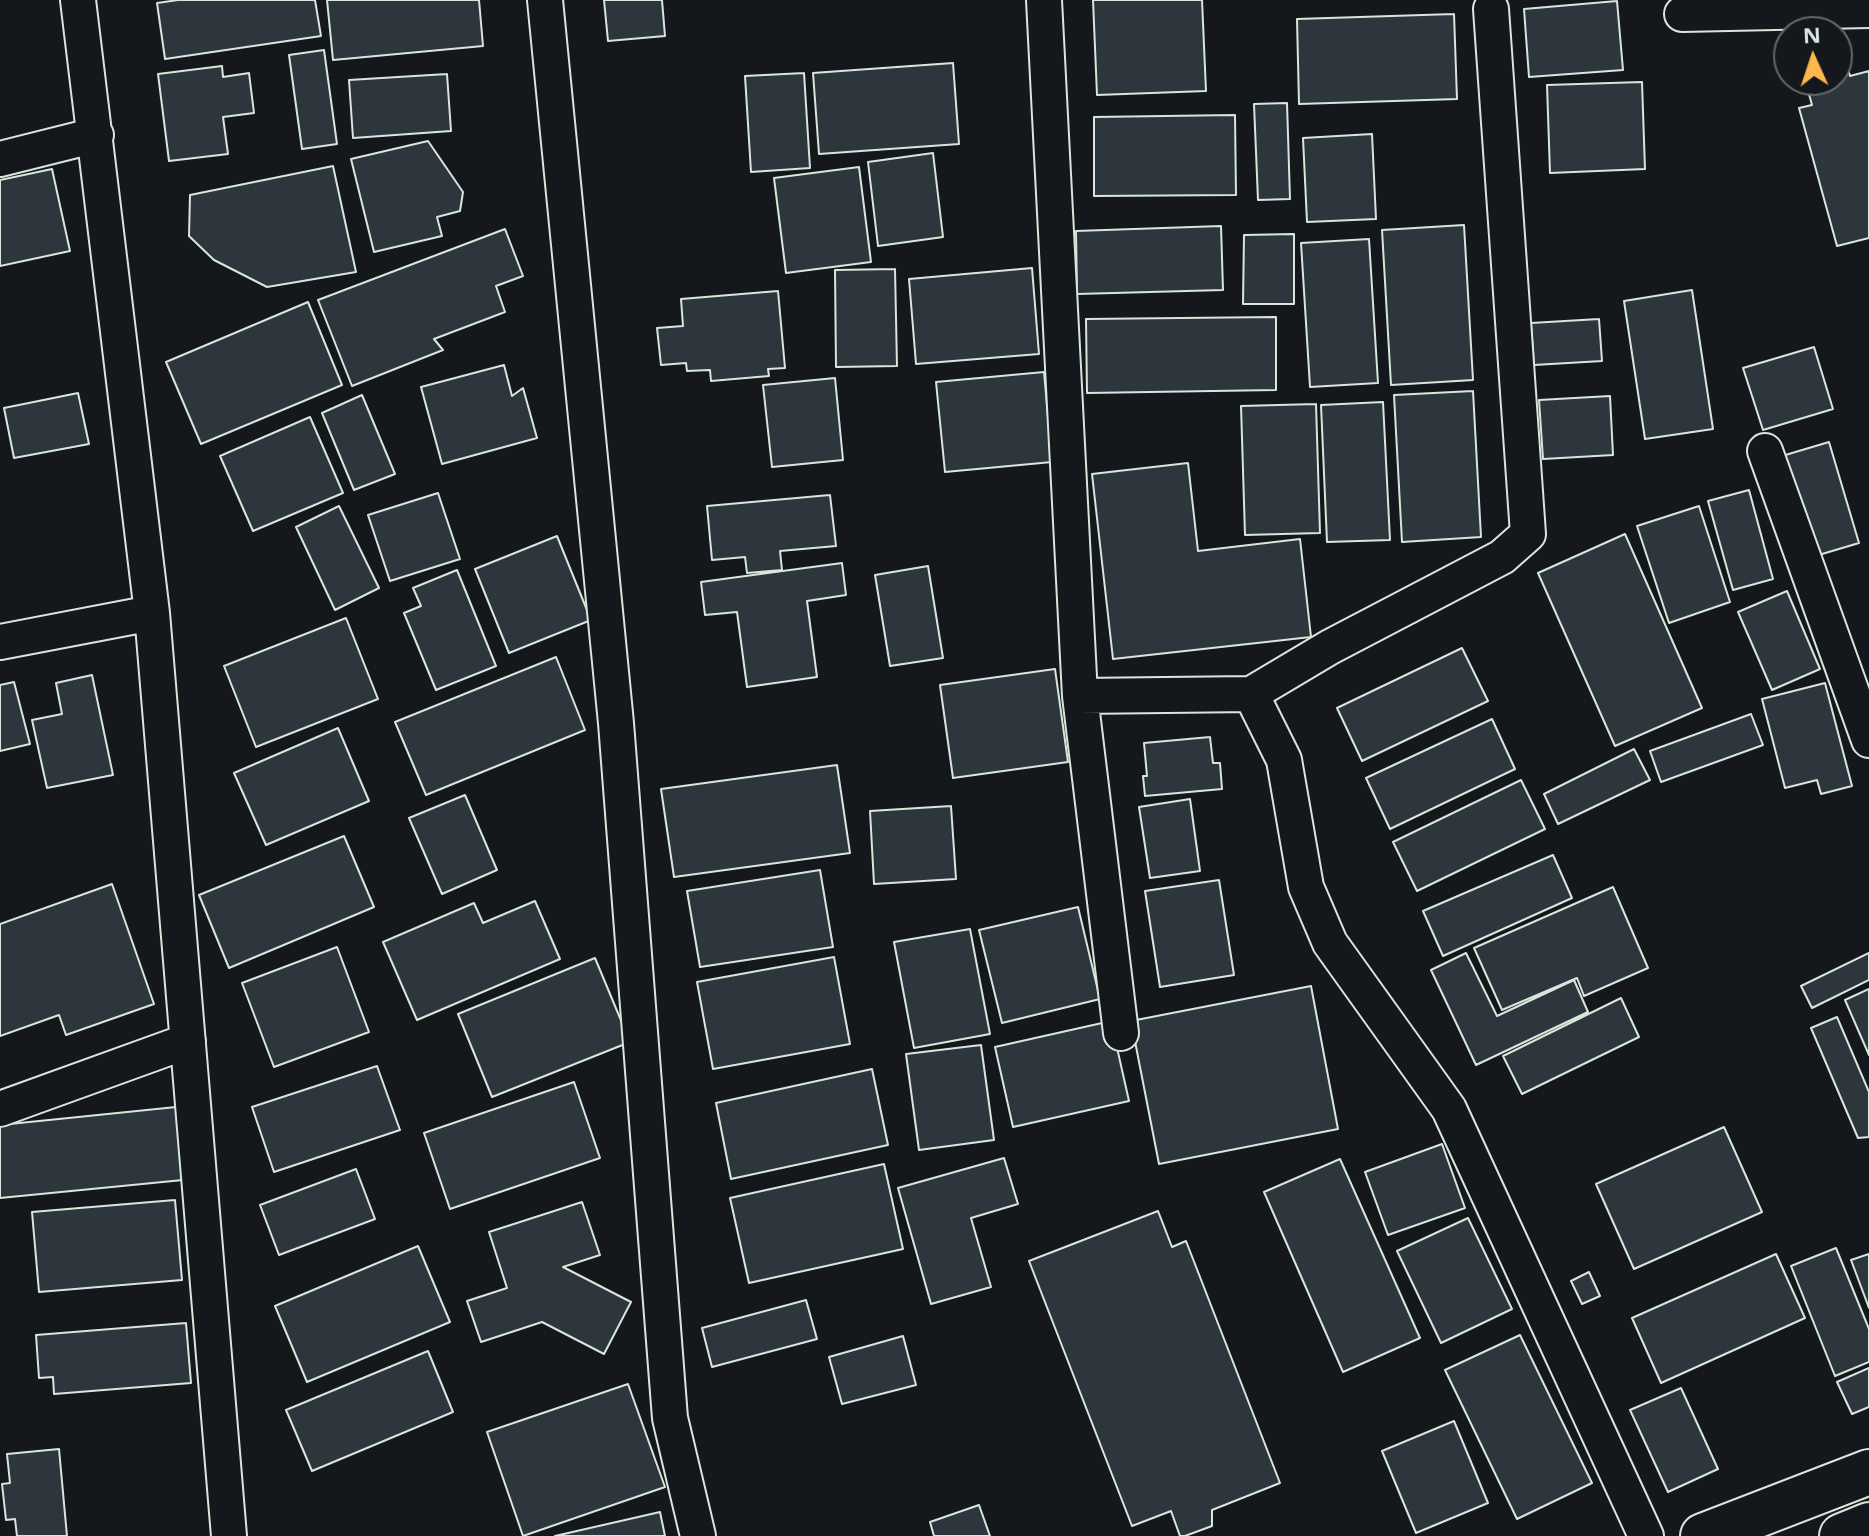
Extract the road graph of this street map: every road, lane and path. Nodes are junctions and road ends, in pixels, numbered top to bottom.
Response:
1 (78, 0) edge
2 (545, 0) edge
3 (1044, 0) edge
4 (1491, 9) dead end
5 (1869, 10) edge
6 (1682, 14) dead end
7 (96, 135) junction
8 (0, 159) edge
9 (1765, 451) dead end
10 (152, 613) junction
11 (0, 642) edge
12 (1251, 694) junction
13 (1080, 696) junction
14 (1869, 740) edge
15 (1121, 1033) dead end
16 (188, 1041) junction
17 (0, 1109) edge
18 (1869, 1472) edge
19 (1869, 1525) edge
20 (229, 1536) edge
21 (698, 1536) edge
22 (1646, 1536) edge
23 (1703, 1536) edge
24 (1842, 1536) edge

1 - 7 street
2 - 21 street
3 - 13 street
4 - 12 street
5 - 6 street
7 - 8 street
7 - 10 street
9 - 14 street
10 - 11 street
10 - 16 street
12 - 13 street
12 - 22 street
13 - 15 street
16 - 17 street
16 - 20 street
18 - 23 main road
19 - 24 main road

